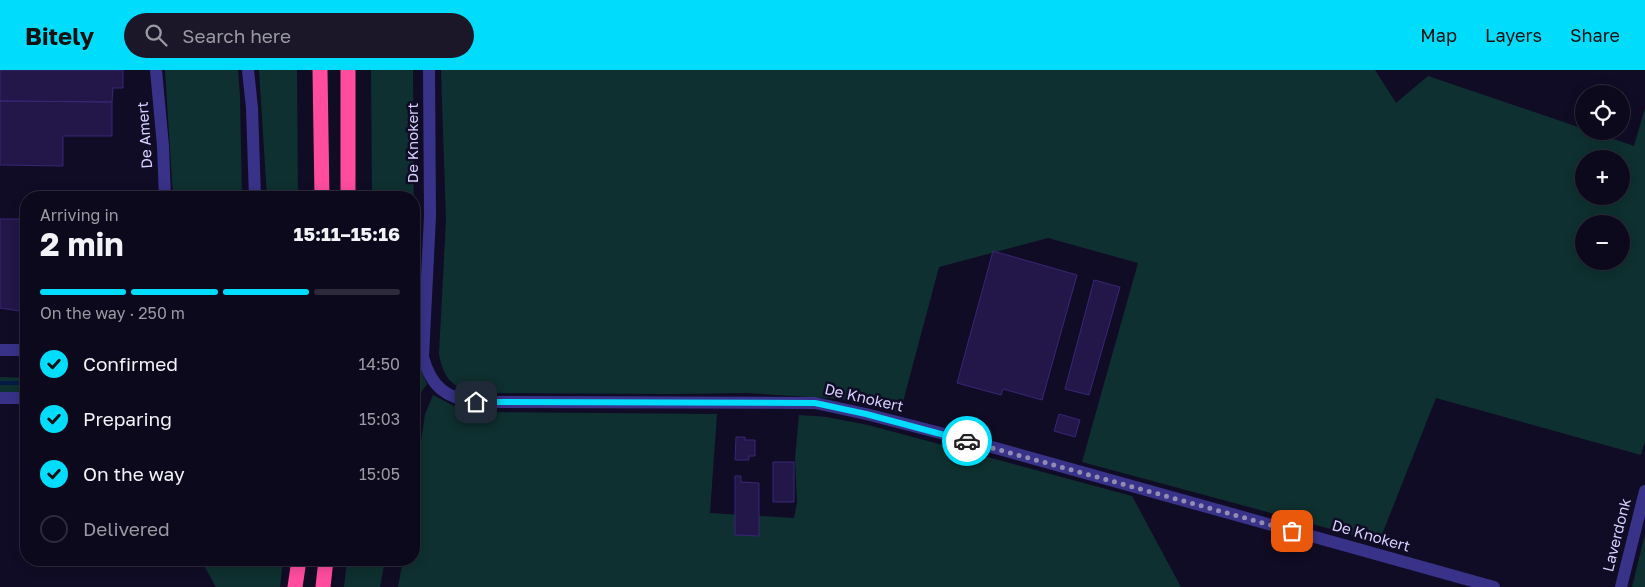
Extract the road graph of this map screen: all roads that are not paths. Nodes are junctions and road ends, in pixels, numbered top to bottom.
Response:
1 (156, 70) edge
2 (248, 70) edge
3 (320, 70) edge
4 (348, 70) edge
5 (429, 70) edge
6 (165, 191) edge
7 (255, 191) edge
8 (322, 191) edge
9 (348, 191) edge
10 (0, 350) edge
11 (20, 350) edge
12 (0, 398) edge
13 (20, 398) edge
14 (1645, 491) edge
15 (298, 566) edge
16 (325, 566) edge
17 (295, 587) edge
18 (323, 587) edge
19 (1494, 587) edge
20 (1621, 587) edge

1 - 6 street, De Amert
2 - 7 street
3 - 8 highway
4 - 9 highway
5 - 19 street, De Knokert
10 - 11 street
12 - 13 street
14 - 20 street, Laverdonk
15 - 17 highway
16 - 18 highway

